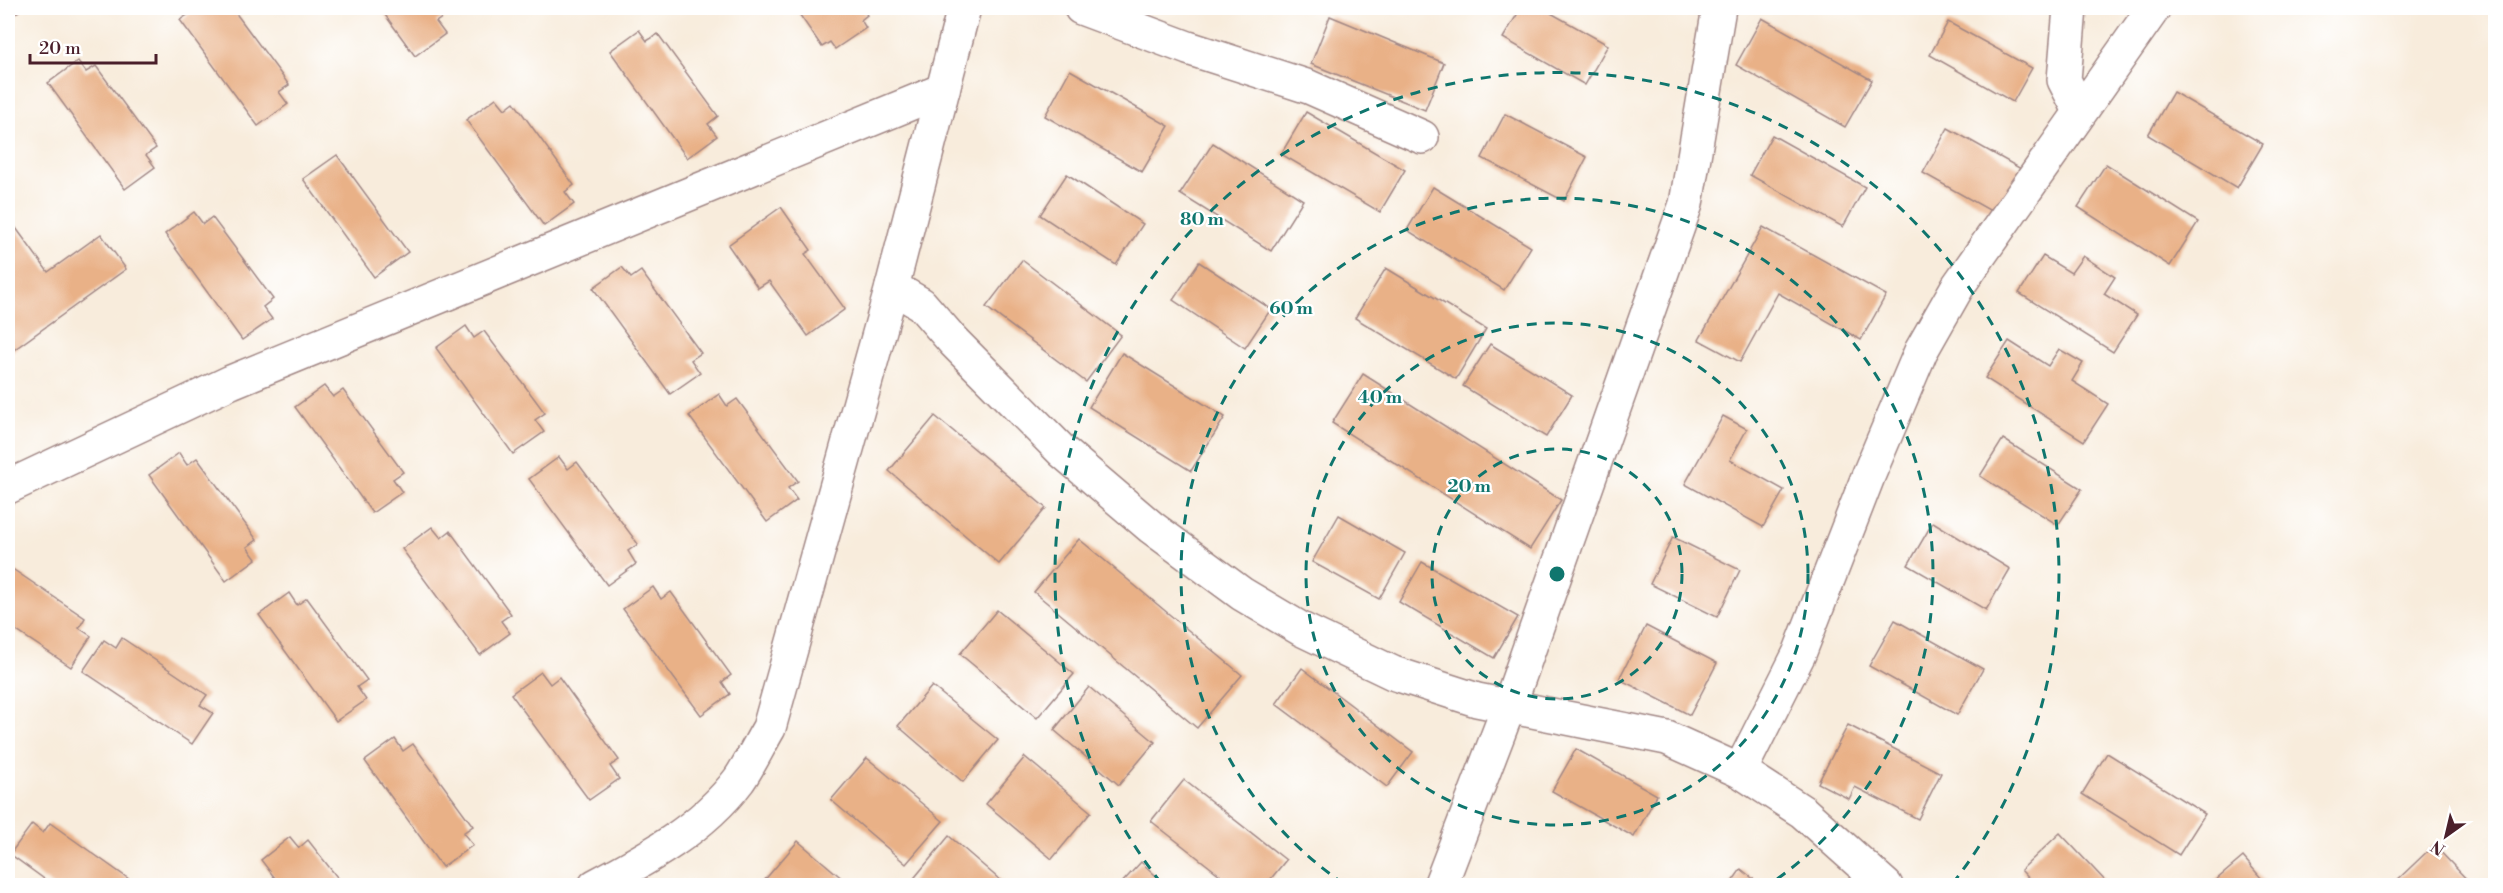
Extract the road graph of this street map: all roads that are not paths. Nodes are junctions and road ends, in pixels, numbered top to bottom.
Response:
1 (964, 8) edge
2 (1081, 8) edge
3 (1719, 8) edge
4 (2070, 8) edge
5 (2154, 8) edge
6 (943, 90) junction
7 (2080, 111) junction
8 (1422, 137) dead end
9 (892, 287) junction
10 (8, 487) edge
11 (1509, 706) junction
12 (1740, 771) junction
13 (595, 885) edge
14 (1440, 885) edge
15 (1886, 885) edge

1 - 6 street
2 - 8 street
3 - 11 street
4 - 7 street
5 - 7 street
6 - 9 street
6 - 10 street
7 - 12 street
9 - 11 street
9 - 13 street
11 - 12 street
11 - 14 street
12 - 15 street

